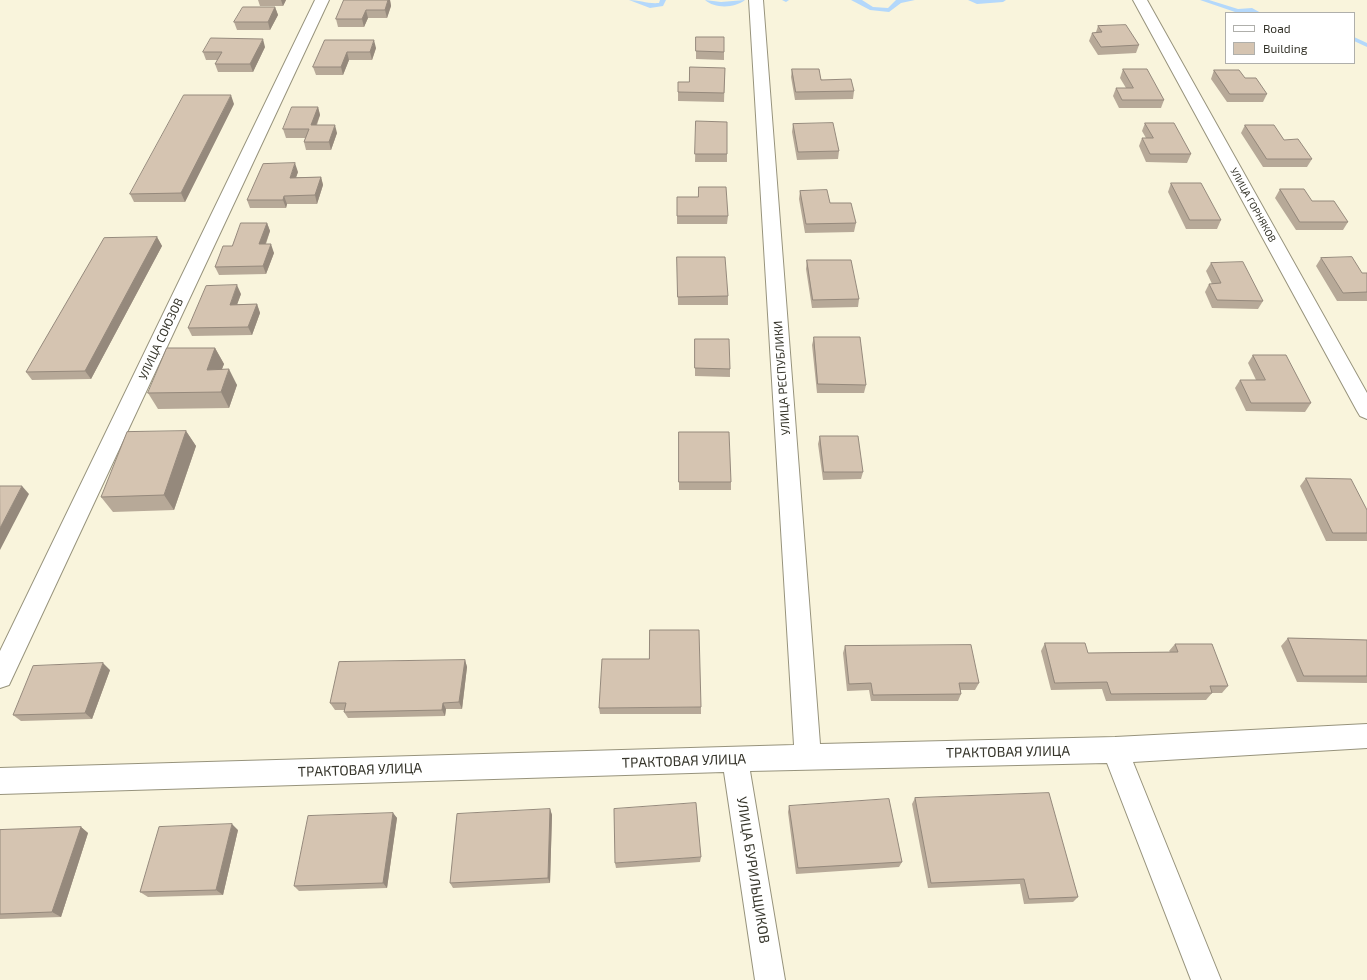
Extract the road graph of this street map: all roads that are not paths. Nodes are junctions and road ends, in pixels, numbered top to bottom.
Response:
1 (322, 0) edge
2 (756, 0) edge
3 (1140, 0) edge
4 (1367, 410) edge
5 (0, 677) edge
6 (1367, 736) edge
7 (1115, 750) junction
8 (808, 757) junction
9 (735, 759) junction
10 (0, 781) edge
11 (770, 980) edge
12 (1206, 980) edge

1 - 5 street, УЛИЦА СОЮЗОВ
2 - 8 street, УЛИЦА РЕСПУБЛИКИ
3 - 4 street, УЛИЦА ГОРНЯКОВ
6 - 7 street, ТРАКТОВАЯ УЛИЦА
7 - 8 street, ТРАКТОВАЯ УЛИЦА
7 - 12 street
8 - 9 street, ТРАКТОВАЯ УЛИЦА
9 - 10 street, ТРАКТОВАЯ УЛИЦА
9 - 11 street, УЛИЦА БУРИЛЬЩИКОВ

